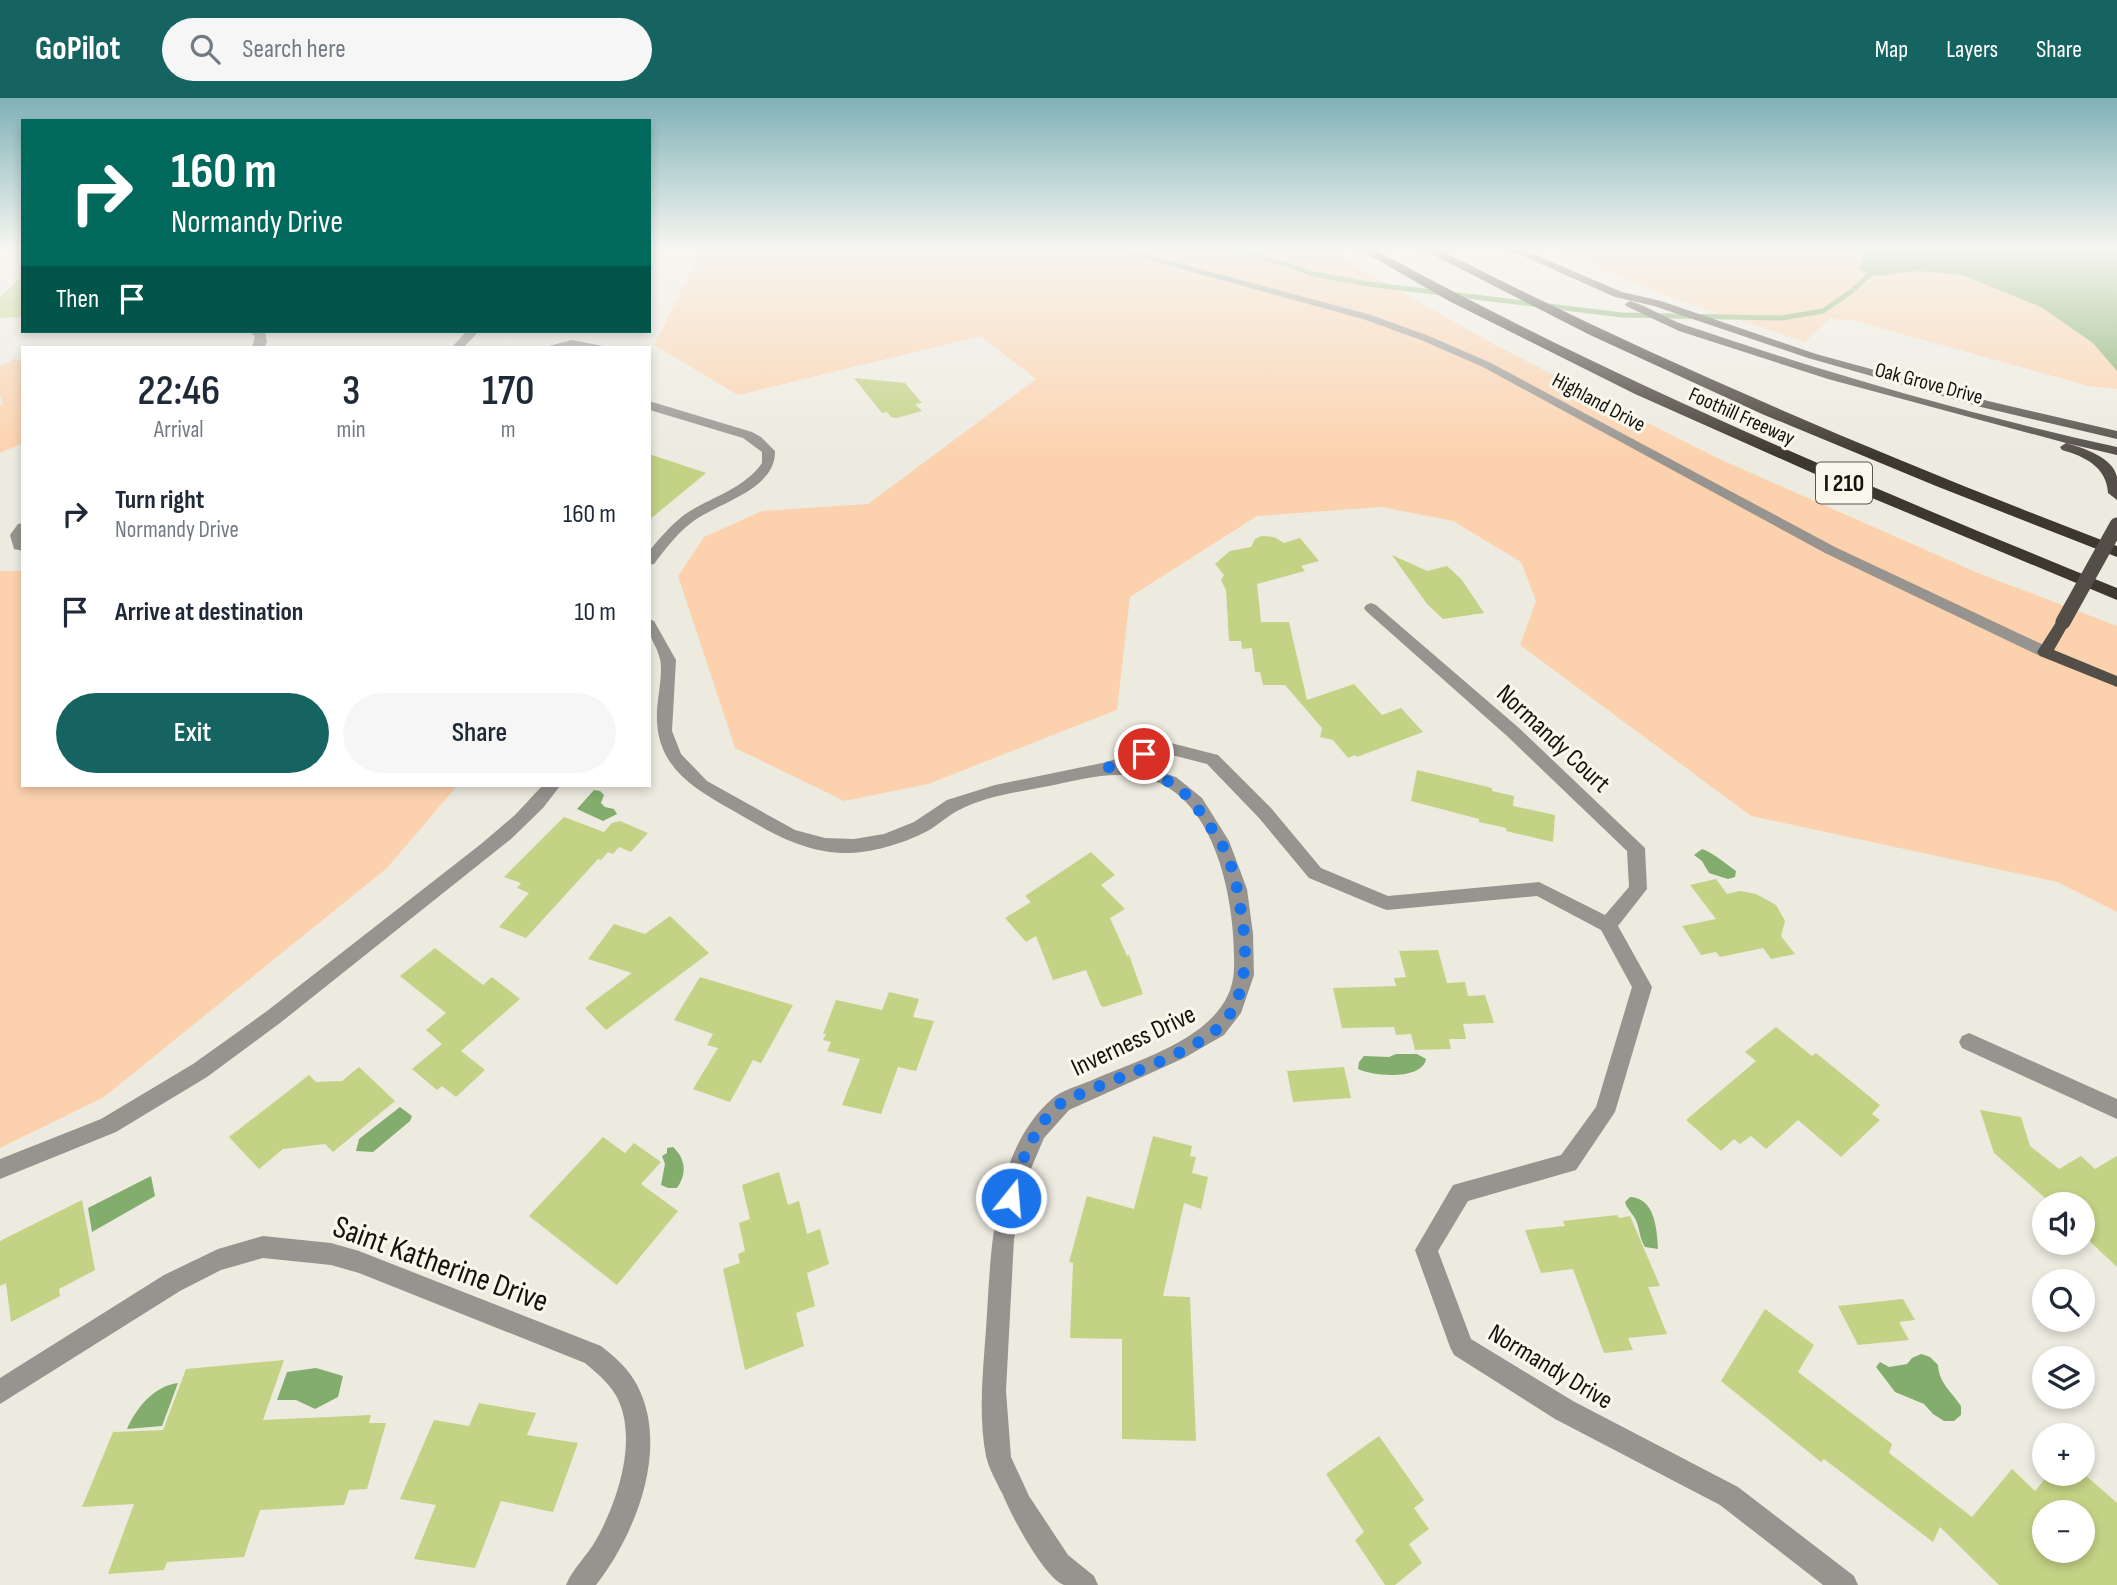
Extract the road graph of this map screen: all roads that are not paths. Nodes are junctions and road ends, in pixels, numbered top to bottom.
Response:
1 (1368, 317) edge
2 (1494, 317) edge
3 (1566, 317) edge
4 (1657, 317) edge
5 (1699, 317) edge
6 (471, 333) edge
7 (459, 346) edge
8 (557, 346) edge
9 (588, 346) edge
10 (1892, 394) junction
11 (651, 406) edge
12 (2117, 435) edge
13 (2117, 451) edge
14 (2117, 496) edge
15 (2117, 525) edge
16 (21, 530) edge
17 (21, 546) edge
18 (2117, 552) edge
19 (651, 558) edge
20 (2117, 594) edge
21 (1371, 608) dead end
22 (651, 628) edge
23 (2045, 652) junction
24 (2117, 682) edge
25 (1107, 768) junction
26 (551, 787) edge
27 (1608, 925) junction
28 (1969, 1042) dead end
29 (2117, 1109) edge
30 (0, 1169) edge
31 (0, 1392) edge
32 (579, 1585) edge
33 (1085, 1585) edge
34 (1844, 1585) edge

1 - 23 street, Highland Drive
2 - 20 highway, Foothill Freeway / I 210
3 - 18 highway, Foothill Freeway / I 210
4 - 10 main road, Oak Grove Drive
5 - 12 main road, Oak Grove Drive
6 - 7 street
8 - 9 street
10 - 13 main road, Oak Grove Drive
10 - 14 main road
11 - 19 street
15 - 23 main road, bridge
16 - 17 street
21 - 27 street, Normandy Court
22 - 25 street, Inverness Drive
23 - 24 main road
25 - 27 street
25 - 33 street, Inverness Drive
26 - 30 street
27 - 34 street, Normandy Drive
28 - 29 street
31 - 32 street, Saint Katherine Drive

